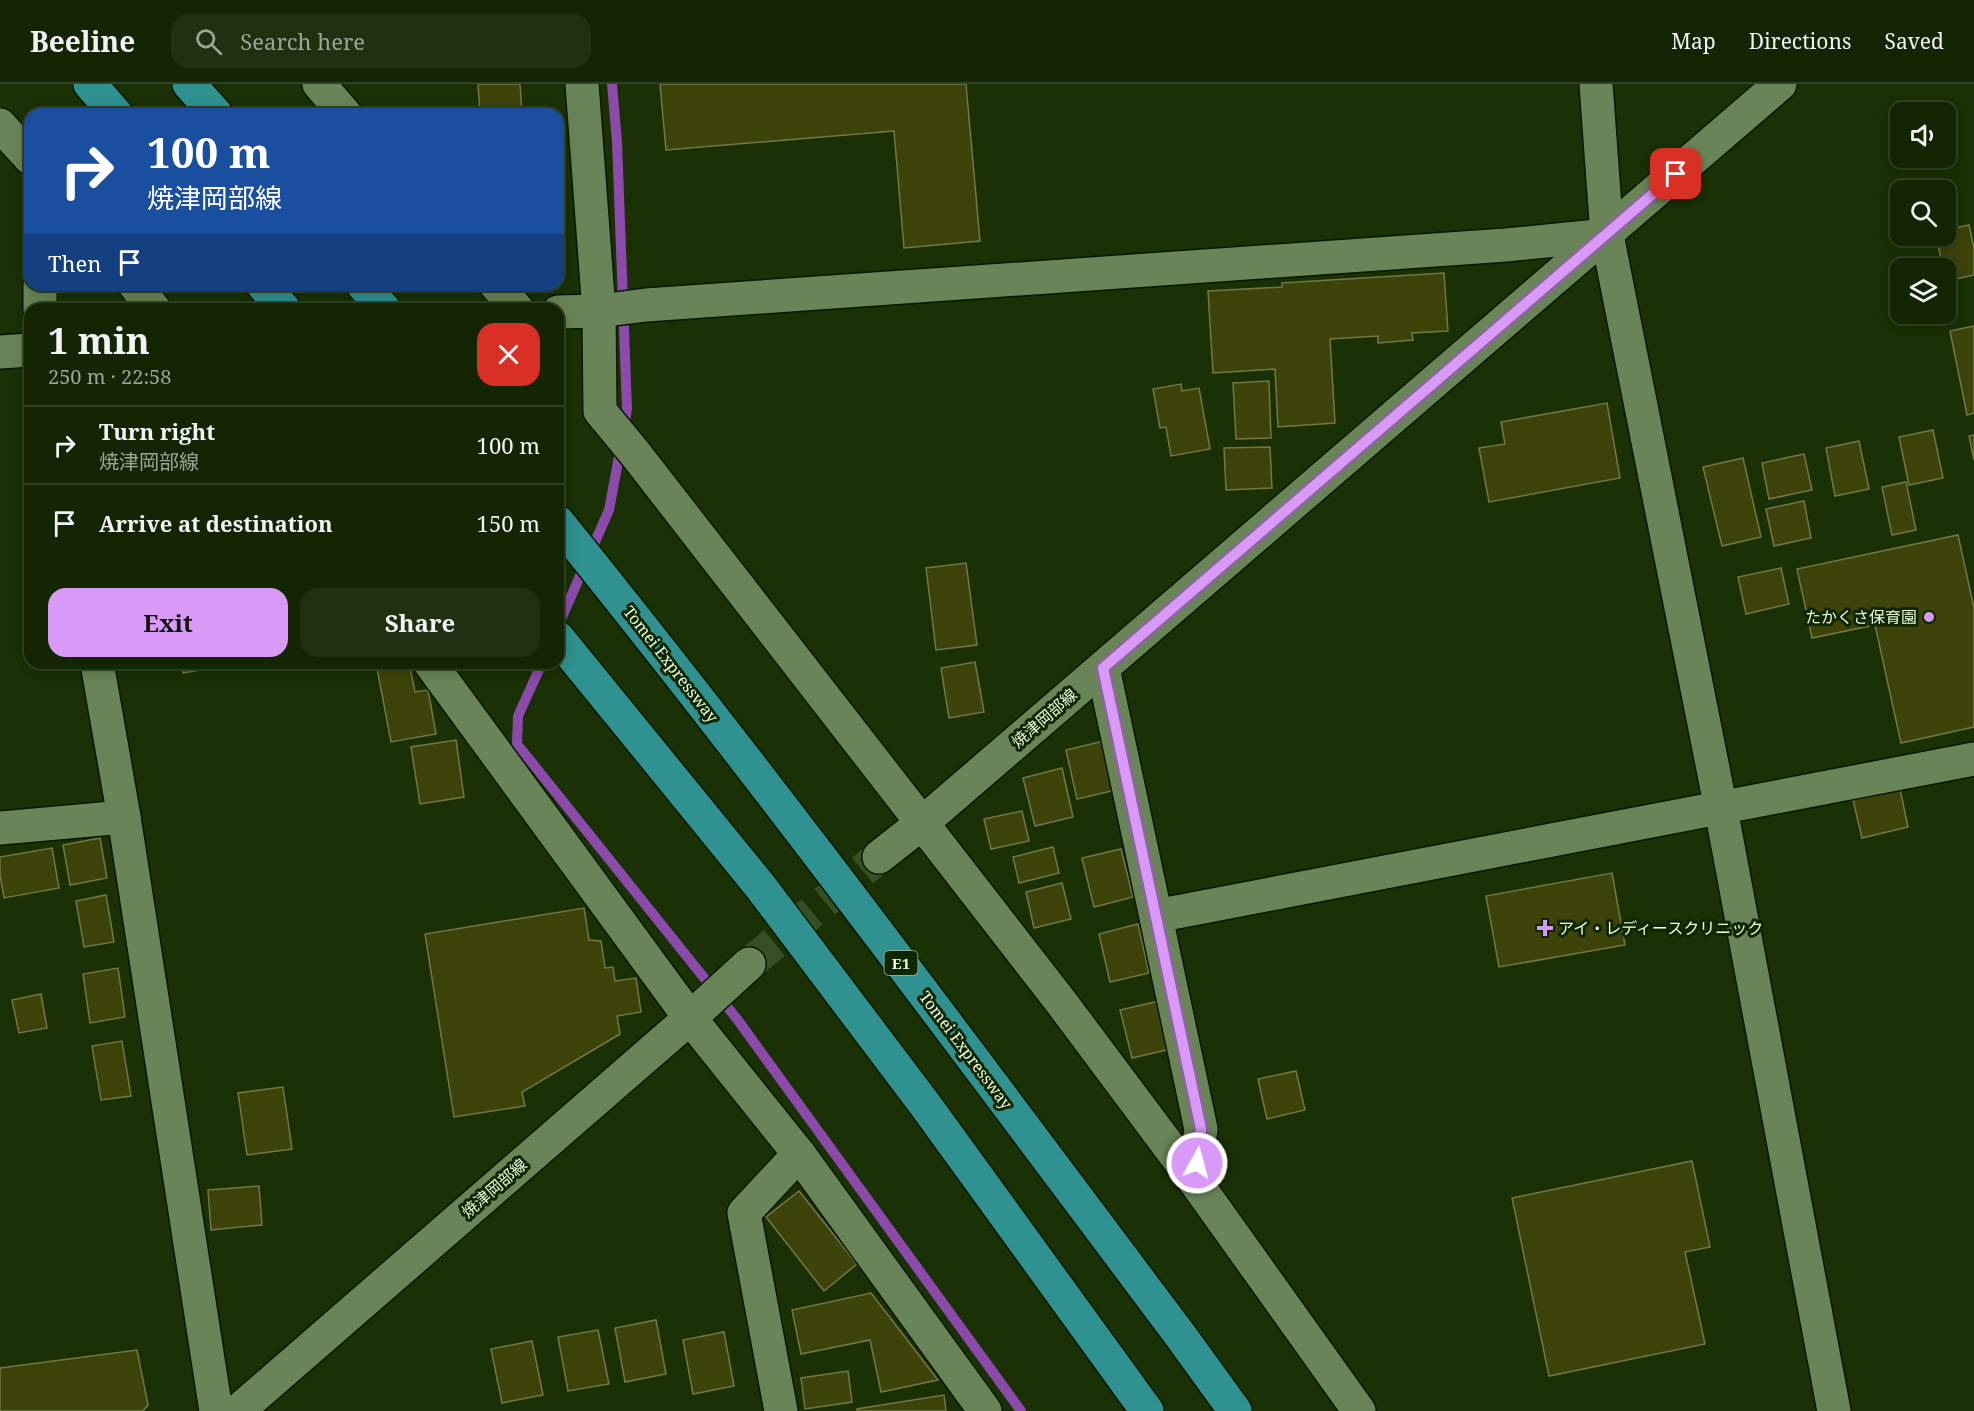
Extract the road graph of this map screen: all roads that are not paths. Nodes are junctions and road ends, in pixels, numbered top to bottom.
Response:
1 (90, 84) edge
2 (189, 84) edge
3 (319, 84) edge
4 (582, 84) edge
5 (1596, 84) edge
6 (1780, 84) edge
7 (111, 108) edge
8 (211, 108) edge
9 (340, 108) edge
10 (0, 125) edge
11 (24, 151) edge
12 (1606, 235) junction
13 (140, 291) edge
14 (268, 291) edge
15 (368, 291) edge
16 (501, 291) edge
17 (149, 303) edge
18 (279, 303) edge
19 (379, 303) edge
20 (512, 303) edge
21 (599, 311) junction
22 (564, 312) edge
23 (24, 350) edge
24 (0, 352) edge
25 (564, 529) edge
26 (564, 645) edge
27 (1103, 668) junction
28 (98, 669) edge
29 (434, 669) edge
30 (1974, 759) edge
31 (1721, 808) junction
32 (124, 817) junction
33 (921, 824) junction
34 (0, 828) edge
35 (879, 857) tunnel mouth
36 (1156, 916) junction
37 (749, 964) tunnel mouth
38 (690, 1018) junction
39 (799, 1154) junction
40 (1194, 1180) junction
41 (216, 1411) edge
42 (238, 1411) edge
43 (781, 1411) edge
44 (985, 1411) edge
45 (1147, 1411) edge
46 (1235, 1411) edge
47 (1359, 1411) edge
48 (1834, 1411) edge

1 - 7 highway
2 - 8 highway
3 - 9 street
4 - 21 street
5 - 12 street
6 - 12 street, 焼津岡部線
10 - 11 street
12 - 21 street
12 - 27 street, 焼津岡部線
12 - 31 street
13 - 17 street
14 - 18 highway
15 - 19 highway
16 - 20 street
21 - 22 street
21 - 33 street
23 - 24 street
25 - 46 highway, Tomei Expressway / E1
26 - 45 highway
27 - 33 street, 焼津岡部線
27 - 36 street
28 - 32 street
29 - 38 street
30 - 31 street
31 - 36 street
31 - 48 street
32 - 34 street
32 - 41 street
33 - 35 street, 焼津岡部線
33 - 40 street
36 - 40 street
37 - 38 street, 焼津岡部線
38 - 39 street
38 - 42 street, 焼津岡部線
39 - 43 street
39 - 44 street
40 - 47 street

